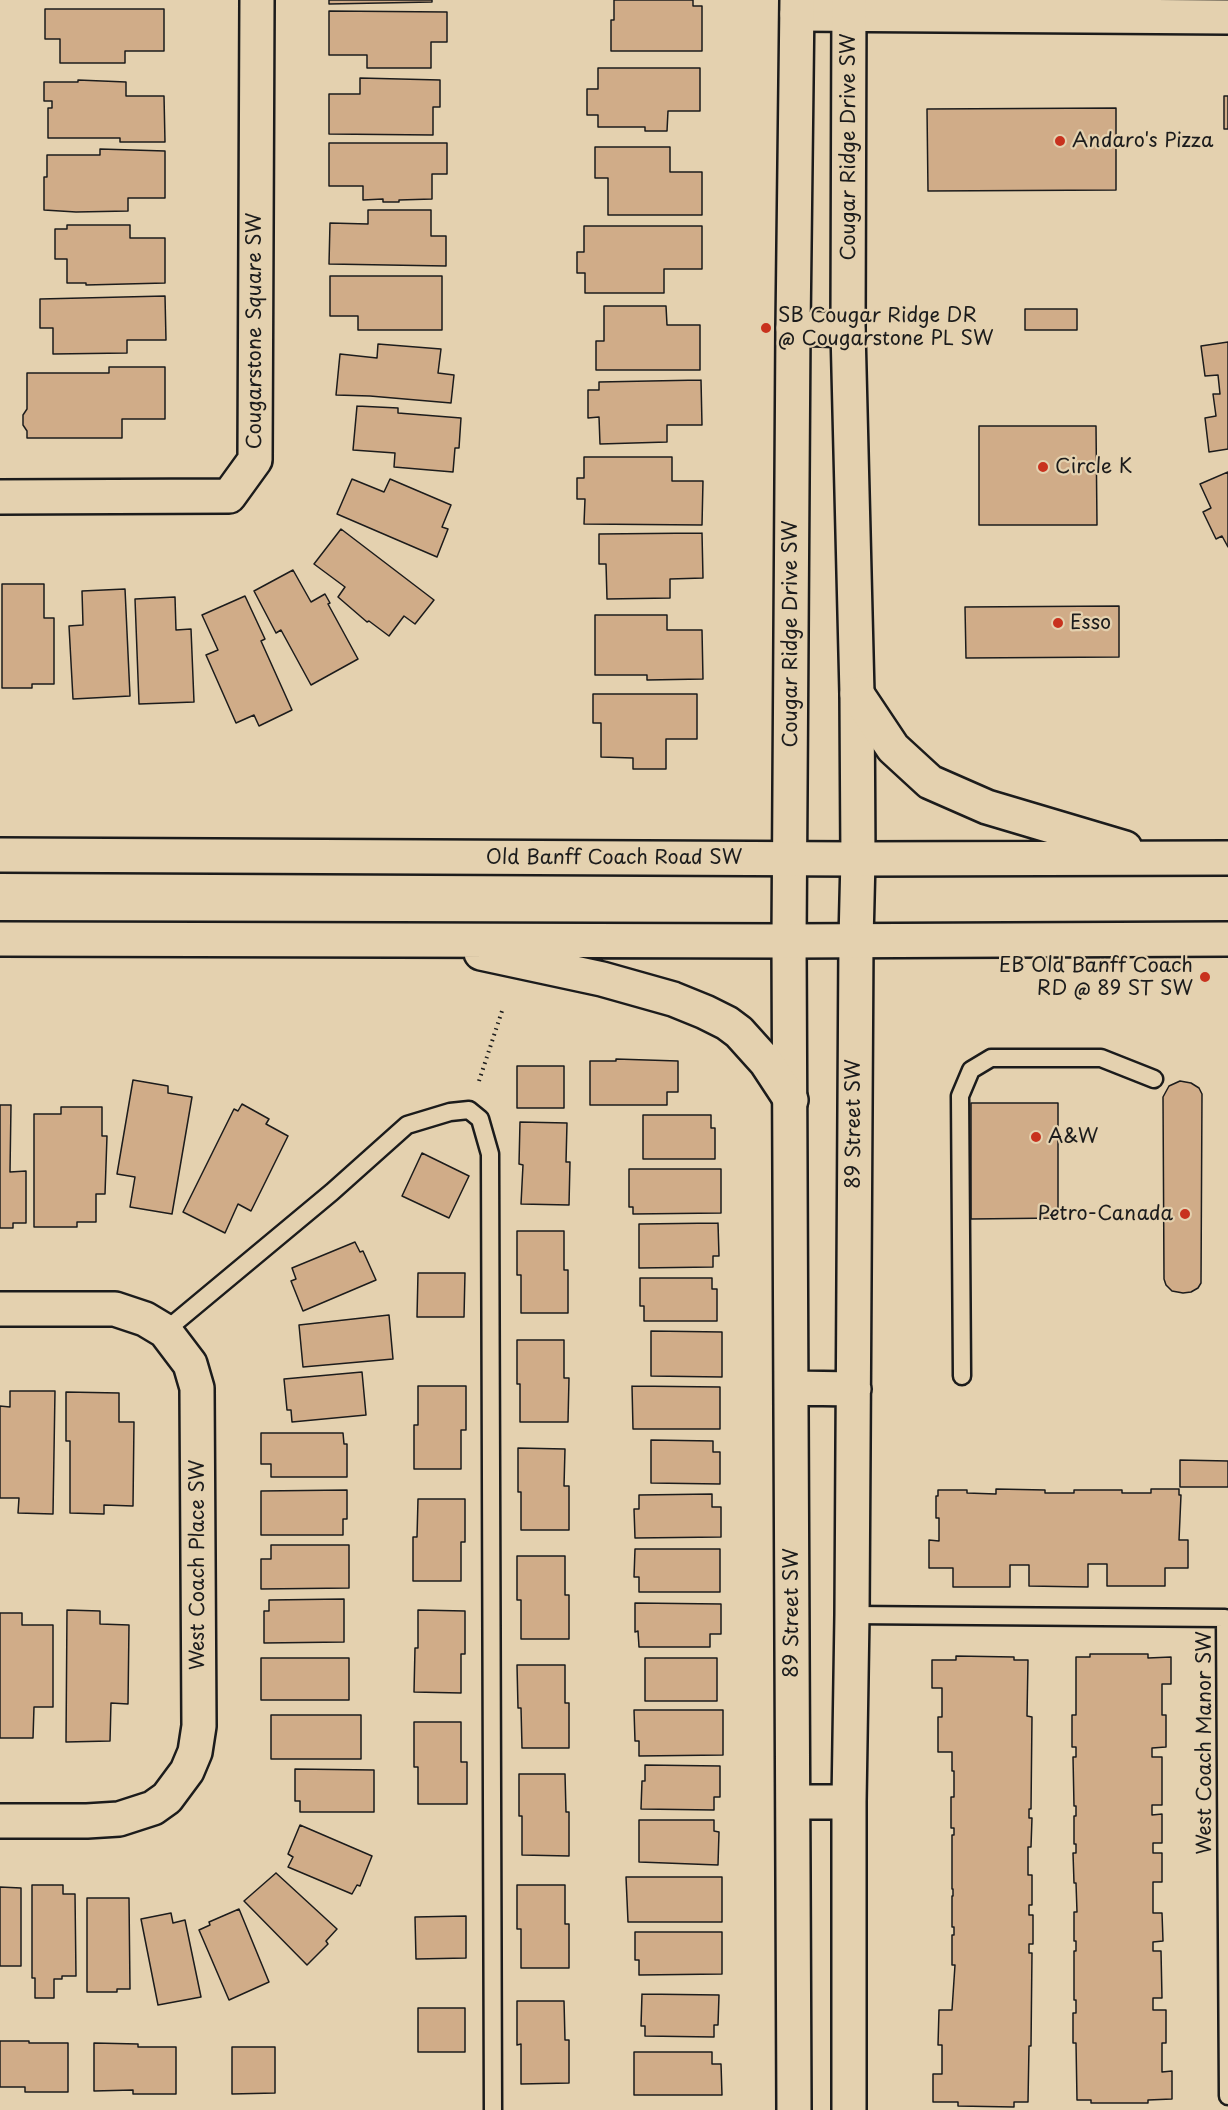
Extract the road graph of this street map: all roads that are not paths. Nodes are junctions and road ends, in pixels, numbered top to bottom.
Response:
1 (257, 0) edge
2 (798, 7) edge
3 (849, 7) edge
4 (1228, 17) edge
5 (793, 328) junction
6 (848, 330) junction
7 (0, 497) edge
8 (857, 694) junction
9 (0, 855) edge
10 (789, 858) junction
11 (1158, 858) junction
12 (1228, 858) edge
13 (858, 859) junction
14 (0, 939) edge
15 (415, 939) junction
16 (1228, 939) edge
17 (856, 940) junction
18 (789, 941) junction
19 (1154, 1079) dead end
20 (791, 1100) junction
21 (0, 1309) edge
22 (165, 1331) junction
23 (962, 1376) dead end
24 (792, 1388) junction
25 (854, 1389) junction
26 (852, 1615) junction
27 (793, 1802) junction
28 (849, 1802) junction
29 (0, 1821) edge
30 (1228, 2096) edge
31 (493, 2110) edge
32 (794, 2110) edge
33 (849, 2110) edge

1 - 7 street, Cougarstone Square SW
2 - 3 street
2 - 5 street, Cougar Ridge Drive SW
3 - 4 street
3 - 6 street, Cougar Ridge Drive SW
5 - 6 street
5 - 10 street, Cougar Ridge Drive SW
6 - 8 street, Cougar Ridge Drive SW
8 - 11 street
8 - 13 street, Cougar Ridge Drive SW
9 - 10 street, Old Banff Coach Road SW
10 - 13 street, Old Banff Coach Road SW
10 - 18 street, Cougar Ridge Drive SW
11 - 12 street, Old Banff Coach Road SW
11 - 13 street, Old Banff Coach Road SW
13 - 17 street, 89 Street SW
14 - 15 street
15 - 18 street
15 - 20 street
16 - 17 street
17 - 18 street
17 - 25 street, 89 Street SW
18 - 20 street, 89 Street SW
19 - 23 lane
20 - 24 street, 89 Street SW
21 - 22 street, West Coach Place SW
22 - 29 street, West Coach Place SW
22 - 31 lane
24 - 25 street
24 - 27 street, 89 Street SW
25 - 26 street, 89 Street SW
26 - 28 street, 89 Street SW
26 - 30 lane, West Coach Manor SW
27 - 28 street
27 - 32 street, 89 Street SW
28 - 33 street, 89 Street SW

